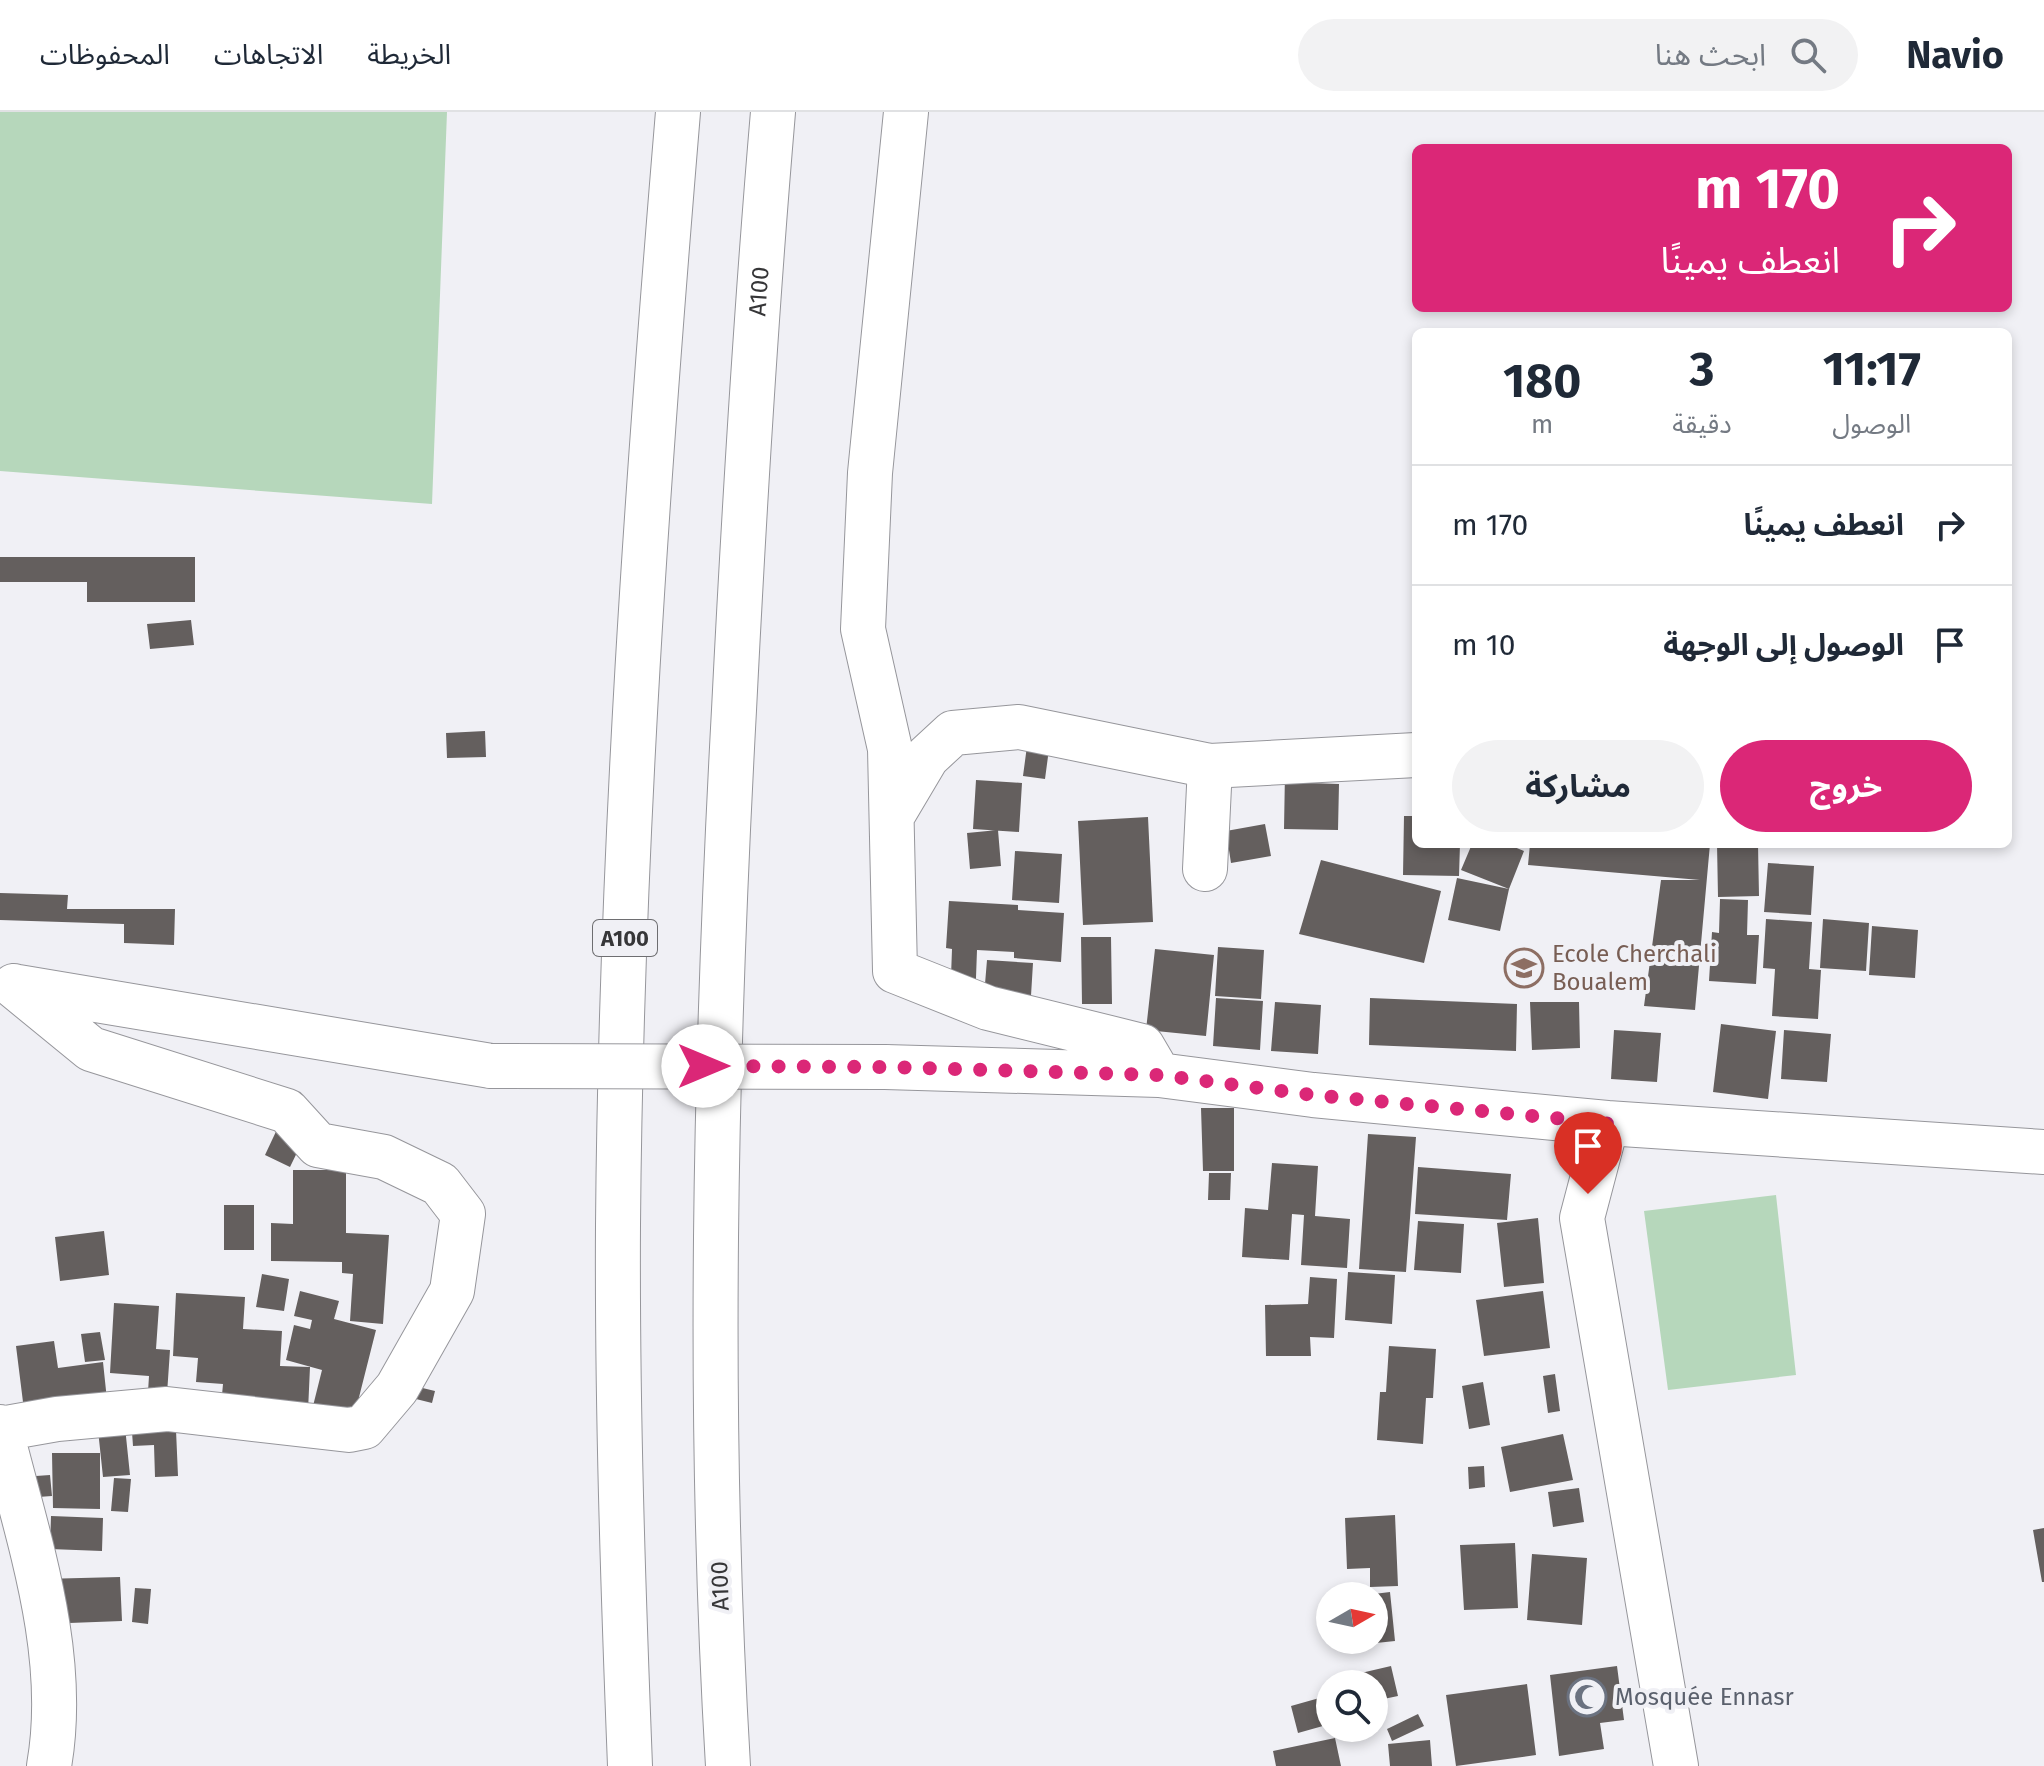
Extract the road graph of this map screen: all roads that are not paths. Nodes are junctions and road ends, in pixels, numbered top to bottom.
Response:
1 (678, 112) edge
2 (773, 112) edge
3 (906, 112) edge
4 (1412, 755) edge
5 (1210, 766) junction
6 (892, 816) junction
7 (1205, 869) dead end
8 (7, 984) edge
9 (1159, 1075) junction
10 (1607, 1123) junction
11 (2044, 1152) edge
12 (0, 1428) edge
13 (49, 1766) edge
14 (630, 1766) edge
15 (728, 1766) edge
16 (1676, 1766) edge

1 - 14 main road, A100
2 - 15 main road, A100 / A100
3 - 6 main road
4 - 5 main road
5 - 6 main road
5 - 7 main road
6 - 9 main road
8 - 9 main road, bridge
8 - 12 main road
9 - 10 main road
10 - 11 main road
10 - 16 main road
12 - 13 main road

